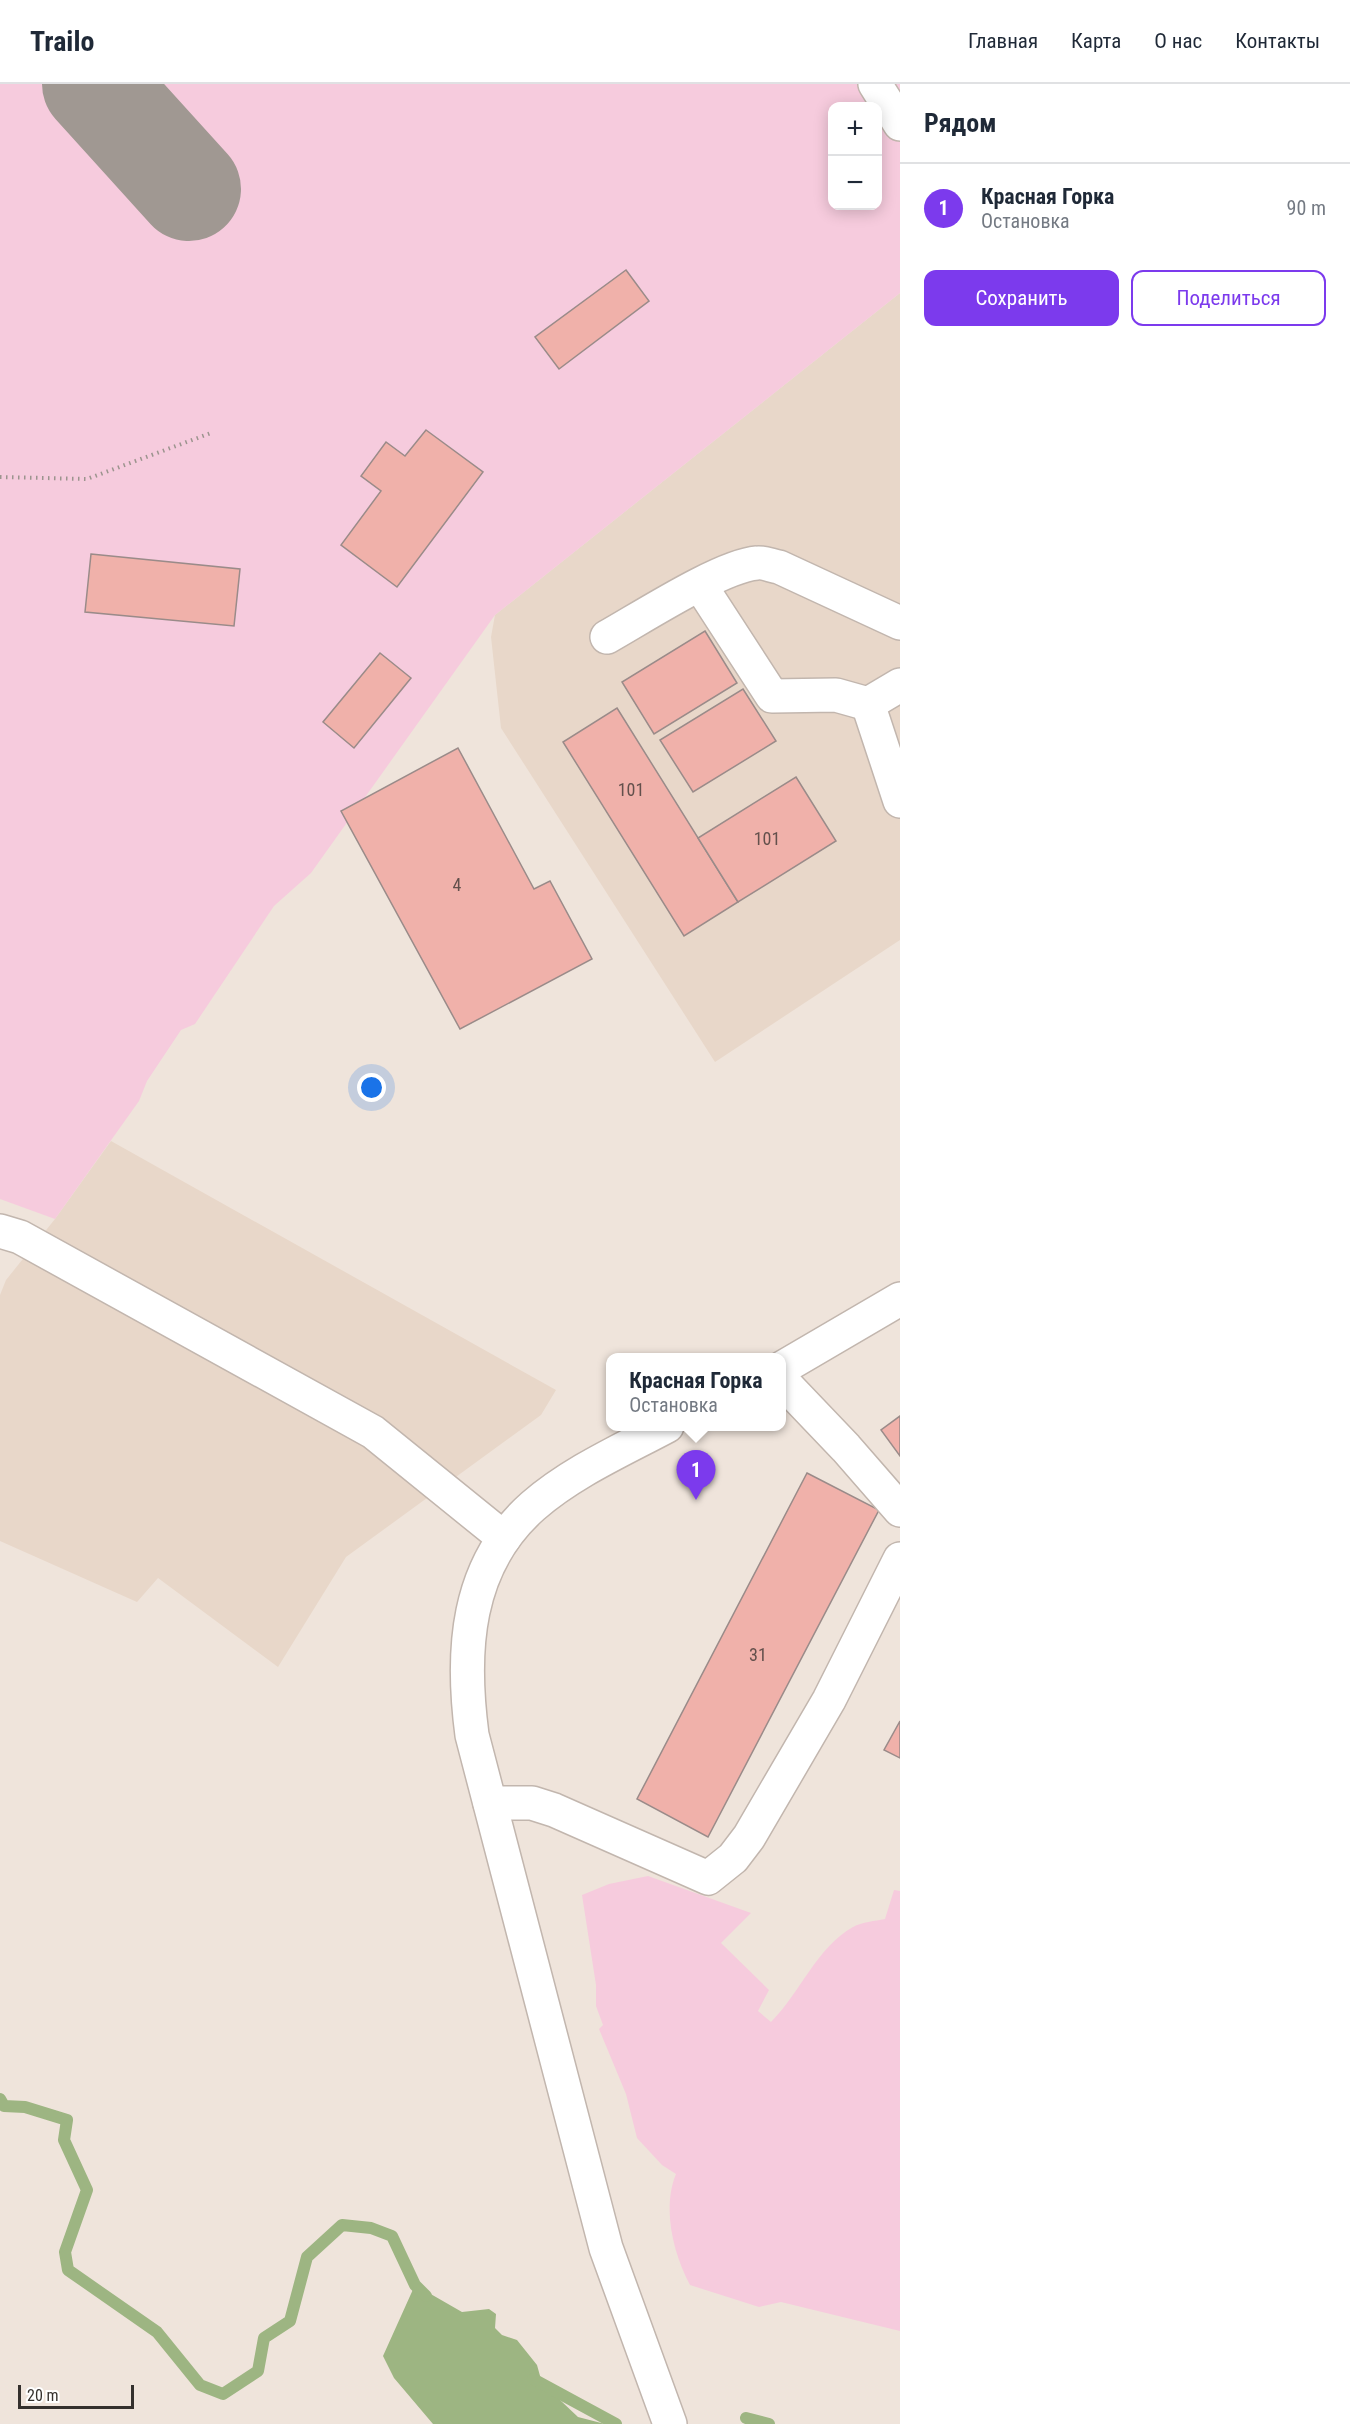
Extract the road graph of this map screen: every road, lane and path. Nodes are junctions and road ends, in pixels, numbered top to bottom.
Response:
1 (875, 84) edge
2 (900, 124) edge
3 (211, 432) dead end
4 (0, 477) edge
5 (700, 585) junction
6 (900, 623) edge
7 (607, 637) dead end
8 (900, 685) edge
9 (867, 704) junction
10 (900, 801) edge
11 (0, 1231) edge
12 (900, 1299) edge
13 (786, 1366) edge
14 (786, 1385) edge
15 (657, 1431) edge
16 (900, 1510) edge
17 (504, 1538) junction
18 (900, 1559) edge
19 (490, 1803) junction
20 (670, 2424) edge

1 - 2 street
3 - 4 path
5 - 6 street
5 - 7 street
5 - 9 street
8 - 9 street
9 - 10 street
11 - 17 street
12 - 13 street
14 - 16 street
15 - 17 street
17 - 19 street
18 - 19 street
19 - 20 street

